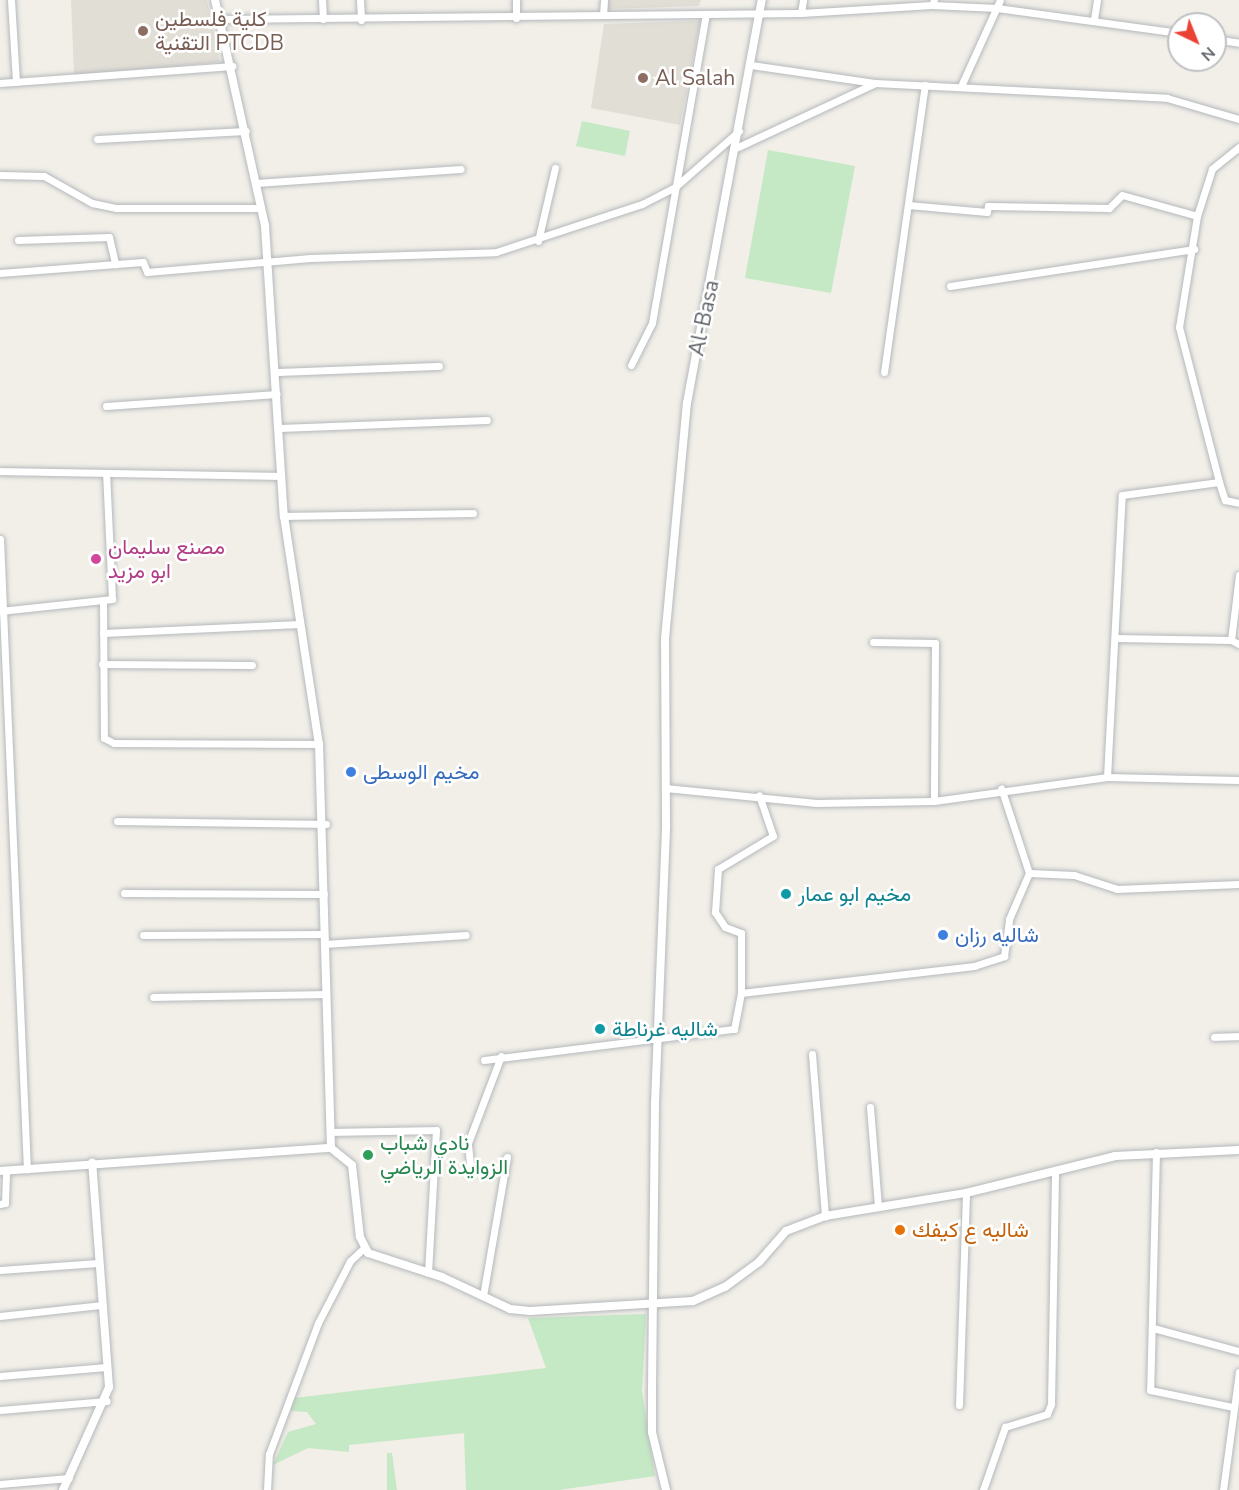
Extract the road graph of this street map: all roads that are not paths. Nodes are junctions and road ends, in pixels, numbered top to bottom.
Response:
1 (11, 0) edge
2 (215, 0) edge
3 (322, 0) edge
4 (360, 0) edge
5 (516, 0) edge
6 (603, 0) edge
7 (762, 0) edge
8 (803, 0) edge
9 (1097, 0) edge
10 (933, 2) edge
11 (998, 4) edge
12 (761, 10) junction
13 (801, 13) junction
14 (706, 14) junction
15 (603, 15) junction
16 (516, 18) junction
17 (220, 19) junction
18 (323, 19) junction
19 (1094, 19) junction
20 (361, 20) junction
21 (1167, 31) edge
22 (751, 65) junction
23 (232, 66) junction
24 (16, 82) junction
25 (0, 83) edge
26 (875, 83) junction
27 (925, 85) junction
28 (961, 86) junction
29 (1239, 119) edge
30 (741, 129) junction
31 (246, 131) junction
32 (98, 139) dead end
33 (738, 147) junction
34 (1239, 147) edge
35 (555, 168) dead end
36 (461, 169) dead end
37 (0, 176) edge
38 (256, 183) junction
39 (675, 187) junction
40 (908, 205) junction
41 (261, 208) junction
42 (1197, 216) junction
43 (18, 240) dead end
44 (538, 242) junction
45 (1194, 249) junction
46 (268, 263) junction
47 (115, 264) junction
48 (0, 273) edge
49 (950, 286) dead end
50 (631, 365) dead end
51 (439, 366) dead end
52 (275, 372) junction
53 (884, 372) dead end
54 (277, 394) junction
55 (106, 406) dead end
56 (487, 420) dead end
57 (280, 428) junction
58 (0, 471) edge
59 (106, 474) junction
60 (280, 476) junction
61 (1219, 482) junction
62 (1239, 503) edge
63 (473, 513) dead end
64 (284, 516) junction
65 (0, 539) edge
66 (1239, 575) edge
67 (103, 603) junction
68 (0, 611) edge
69 (300, 624) junction
70 (103, 633) junction
71 (1115, 638) junction
72 (1231, 640) junction
73 (873, 642) dead end
74 (1239, 644) edge
75 (102, 664) junction
76 (252, 666) dead end
77 (319, 744) junction
78 (1107, 777) junction
79 (1239, 780) edge
80 (665, 788) junction
81 (1000, 788) junction
82 (759, 795) junction
83 (934, 801) junction
84 (117, 821) dead end
85 (326, 824) junction
86 (1029, 873) junction
87 (1239, 884) edge
88 (124, 893) dead end
89 (324, 894) junction
90 (324, 934) junction
91 (143, 935) dead end
92 (466, 935) dead end
93 (324, 944) junction
94 (741, 993) junction
95 (325, 994) junction
96 (153, 997) dead end
97 (1239, 1036) edge
98 (1214, 1037) dead end
99 (659, 1040) junction
100 (812, 1054) dead end
101 (501, 1056) junction
102 (484, 1060) dead end
103 (870, 1107) dead end
104 (332, 1132) junction
105 (331, 1148) junction
106 (1239, 1150) edge
107 (1156, 1152) junction
108 (507, 1157) dead end
109 (92, 1163) junction
110 (27, 1169) junction
111 (3, 1171) edge
112 (1055, 1172) junction
113 (471, 1173) dead end
114 (966, 1193) junction
115 (0, 1204) edge
116 (878, 1207) junction
117 (825, 1216) junction
118 (364, 1248) junction
119 (98, 1263) junction
120 (0, 1270) edge
121 (428, 1273) junction
122 (483, 1296) junction
123 (102, 1305) junction
124 (656, 1305) junction
125 (0, 1316) edge
126 (1154, 1328) junction
127 (1239, 1351) edge
128 (107, 1367) junction
129 (1239, 1372) edge
130 (0, 1376) edge
131 (107, 1401) junction
132 (959, 1405) dead end
133 (1233, 1407) junction
134 (0, 1410) edge
135 (69, 1478) junction
136 (0, 1484) edge
137 (63, 1490) edge
138 (267, 1490) edge
139 (666, 1490) edge
140 (983, 1490) edge
141 (1223, 1490) edge

1 - 24 street
2 - 17 street
3 - 18 street
4 - 20 street
5 - 16 street
6 - 15 street
7 - 12 street, Al-Basa
8 - 13 street
9 - 19 street
10 - 11 street
10 - 13 street
11 - 19 street
11 - 28 street
12 - 13 street
12 - 14 street
12 - 22 street, Al-Basa
14 - 15 street
14 - 39 street
15 - 16 street
16 - 20 street
17 - 18 street
17 - 23 street
18 - 20 street
19 - 21 street
22 - 26 street
22 - 30 street, Al-Basa
23 - 24 street
23 - 31 street
24 - 25 street
26 - 27 street
26 - 33 street
27 - 28 street
27 - 40 street
28 - 29 street
30 - 33 street, Al-Basa
30 - 39 street
31 - 32 street
31 - 38 street
33 - 80 street, Al-Basa
34 - 42 street
35 - 44 street
36 - 38 street
37 - 41 street
38 - 41 street
39 - 44 street
39 - 50 street
40 - 42 street
40 - 53 street
41 - 46 street
42 - 45 street
43 - 47 street
44 - 46 street
45 - 49 street
45 - 61 street
46 - 47 street
46 - 52 street
47 - 48 street
51 - 52 street
52 - 54 street
54 - 55 street
54 - 57 street
56 - 57 street
57 - 60 street
58 - 59 street
59 - 60 street
59 - 67 street
60 - 64 street
61 - 62 street
61 - 71 street
63 - 64 street
64 - 69 street
65 - 68 street
66 - 72 street
67 - 68 street
67 - 70 street
68 - 110 street
69 - 70 street
69 - 77 street
70 - 75 street
71 - 72 street
71 - 78 street
72 - 74 street
73 - 83 street
75 - 76 street
75 - 77 street
77 - 85 street
78 - 79 street
78 - 81 street
80 - 82 street
80 - 99 street, Al-Basa
81 - 83 street
81 - 86 street
82 - 83 street
82 - 94 street
84 - 85 street
85 - 89 street
86 - 87 street
86 - 94 street
88 - 89 street
89 - 90 street
90 - 91 street
90 - 93 street
92 - 93 street
93 - 95 street
94 - 99 street
95 - 96 street
95 - 104 street
97 - 98 street
99 - 101 street
99 - 124 street, Al-Basa
100 - 117 street
101 - 102 street
101 - 113 street
103 - 116 street
104 - 105 street
104 - 121 street
105 - 109 street
105 - 118 street
106 - 107 street
107 - 112 street
107 - 126 street
108 - 122 street
109 - 110 street
109 - 119 street
110 - 111 street
111 - 115 street
112 - 114 street
112 - 140 street
114 - 116 street
114 - 132 street
116 - 117 street
117 - 124 street
118 - 121 street
118 - 138 street
119 - 120 street
119 - 123 street
121 - 122 street
122 - 124 street
123 - 125 street
123 - 128 street
124 - 139 street, Al-Basa
126 - 127 street
126 - 133 street
128 - 130 street
128 - 131 street
129 - 133 street
131 - 134 street
131 - 135 street
133 - 141 street
135 - 136 street
135 - 137 street

